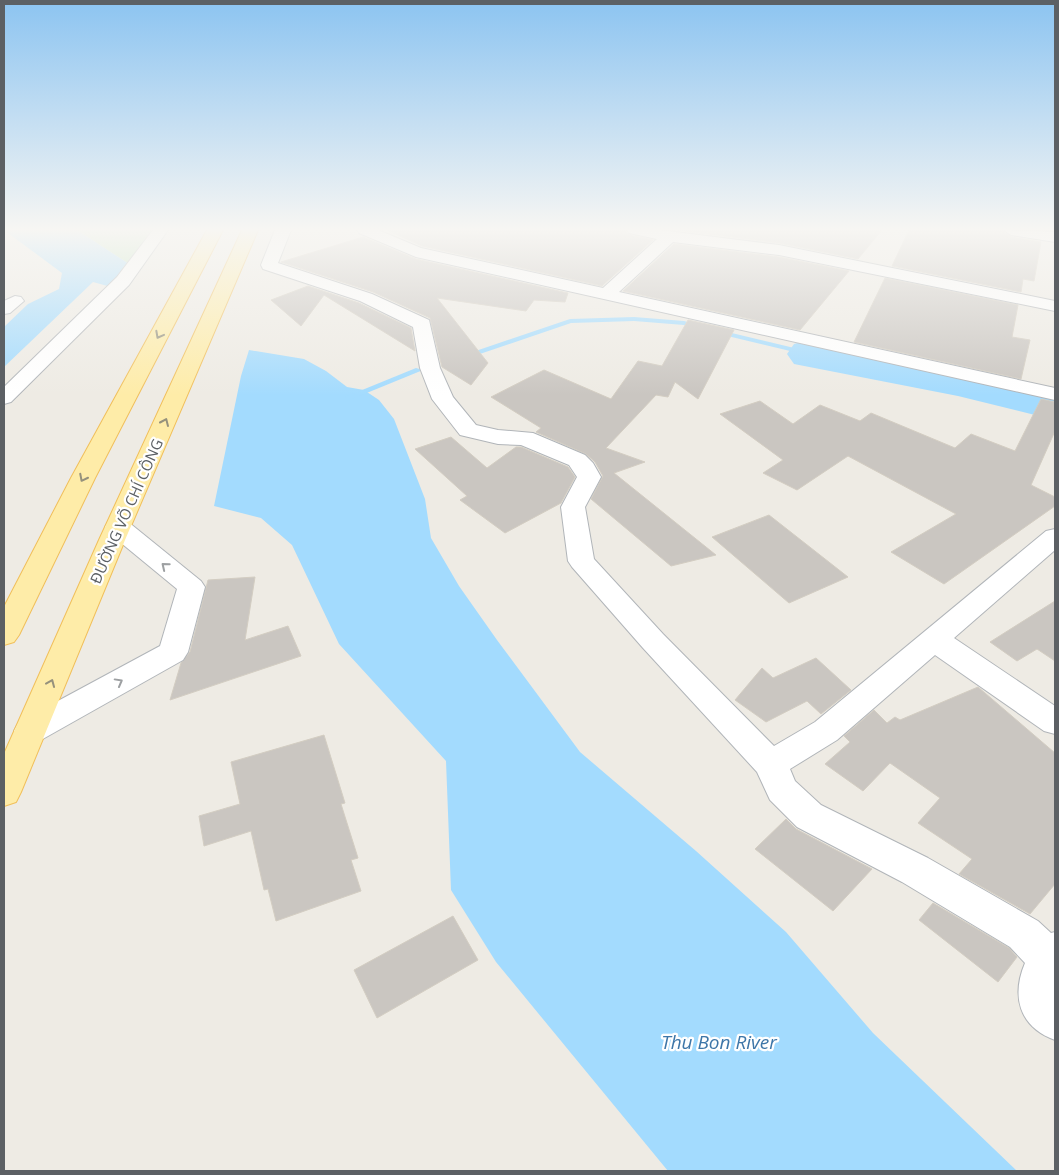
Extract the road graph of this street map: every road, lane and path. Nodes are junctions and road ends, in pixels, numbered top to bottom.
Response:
1 (119, 285) edge
2 (186, 285) edge
3 (226, 285) edge
4 (333, 285) edge
5 (565, 285) edge
6 (616, 285) edge
7 (951, 285) edge
8 (606, 294) junction
9 (1055, 306) edge
10 (1055, 394) edge
11 (4, 398) edge
12 (118, 527) junction
13 (1055, 537) edge
14 (4, 635) edge
15 (935, 640) junction
16 (1055, 722) edge
17 (30, 730) junction
18 (771, 764) junction
19 (4, 792) edge
20 (1052, 955) edge
21 (1055, 1019) edge

1 - 11 street
2 -> 14 main road
12 -> 3 main road, ĐƯỜNG VÕ CHÍ CÔNG
4 - 18 street
5 - 8 street
6 - 8 street
7 - 9 street
8 - 10 street
17 -> 12 main road, ĐƯỜNG VÕ CHÍ CÔNG
17 -> 12 street
13 - 15 street
15 - 16 street
15 - 18 street
17 - 19 main road, ĐƯỜNG VÕ CHÍ CÔNG
18 - 20 street
20 - 21 street

